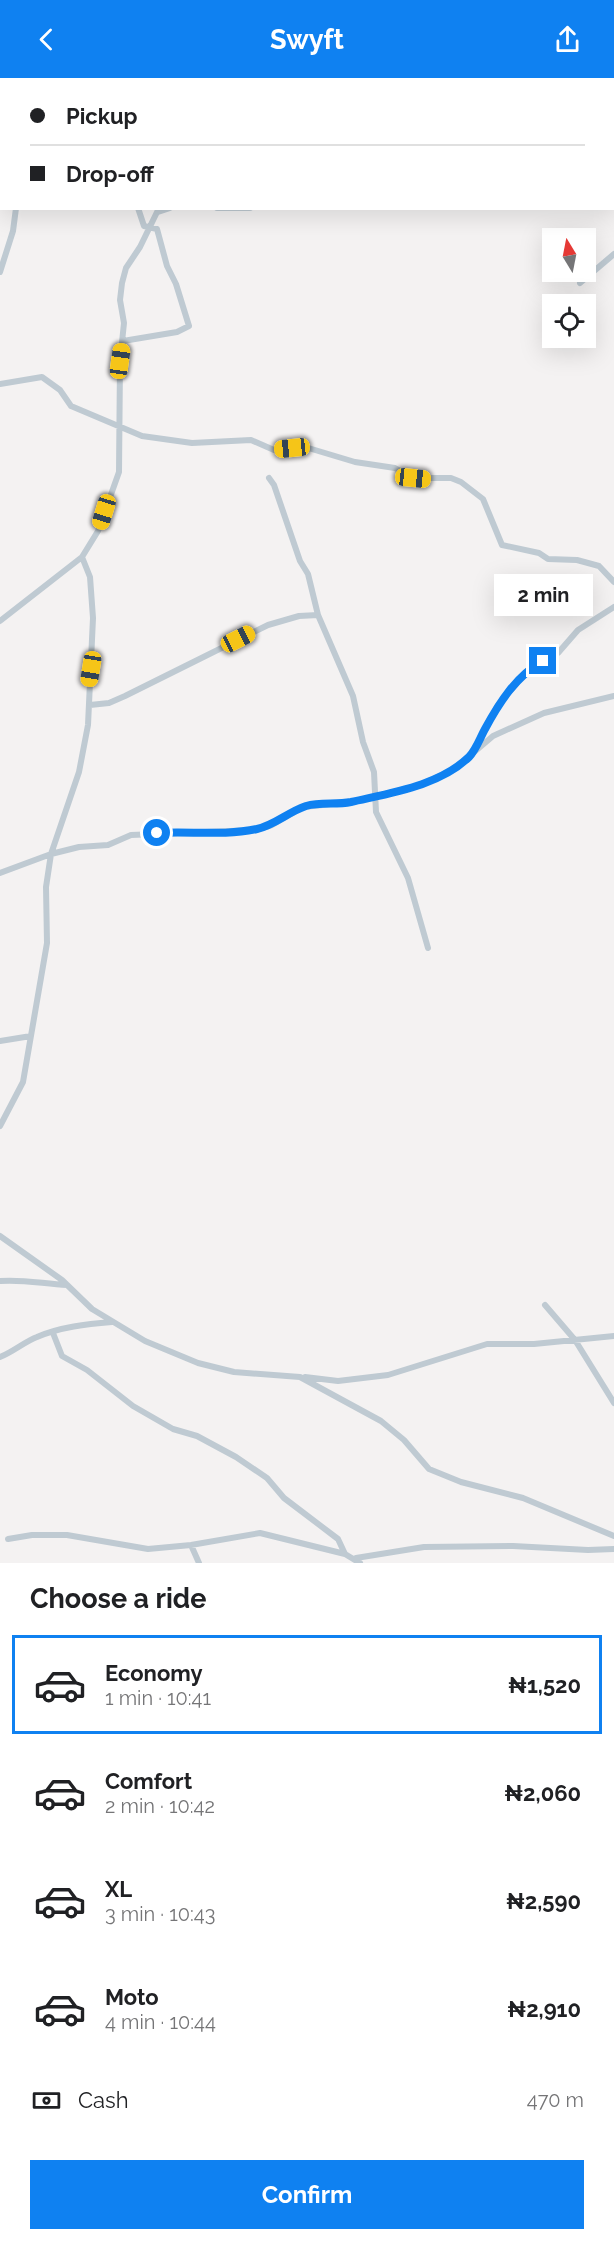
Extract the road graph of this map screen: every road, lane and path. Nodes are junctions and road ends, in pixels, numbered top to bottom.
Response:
1 (16, 210) edge
2 (139, 210) edge
3 (159, 210) edge
4 (151, 225) junction
5 (614, 254) edge
6 (0, 272) edge
7 (580, 284) dead end
8 (123, 340) junction
9 (0, 384) edge
10 (122, 428) junction
11 (269, 478) dead end
12 (81, 557) junction
13 (614, 582) edge
14 (614, 607) edge
15 (318, 615) junction
16 (0, 621) edge
17 (614, 696) edge
18 (90, 705) junction
19 (472, 755) junction
20 (374, 795) junction
21 (51, 854) junction
22 (2, 874) edge
23 (428, 948) dead end
24 (31, 1036) junction
25 (0, 1041) edge
26 (0, 1126) edge
27 (0, 1236) edge
28 (0, 1281) edge
29 (67, 1285) junction
30 (544, 1305) dead end
31 (112, 1322) junction
32 (53, 1333) junction
33 (614, 1336) edge
34 (575, 1340) junction
35 (0, 1357) edge
36 (300, 1377) junction
37 (614, 1403) edge
38 (614, 1536) edge
39 (8, 1539) dead end
40 (192, 1545) junction
41 (614, 1549) edge
42 (345, 1554) junction
43 (358, 1561) edge
44 (199, 1563) edge

1 - 6 street
2 - 4 street
3 - 4 street
4 - 8 street
4 - 8 street
5 - 7 street
8 - 10 street
9 - 10 street
10 - 12 street
10 - 13 street
11 - 15 street
12 - 16 street
12 - 18 street
14 - 19 street
15 - 18 street
15 - 20 street
17 - 19 street
18 - 21 street
19 - 20 street
20 - 21 street
20 - 23 street
21 - 22 street
21 - 24 street
24 - 25 street
24 - 26 street
27 - 29 street
28 - 29 street
29 - 31 street
30 - 34 street
31 - 32 street
31 - 36 street
32 - 35 street
32 - 42 street
33 - 34 street
34 - 36 street
34 - 37 street
36 - 38 street
39 - 40 street
40 - 42 street
40 - 44 street
41 - 43 street
42 - 43 street

